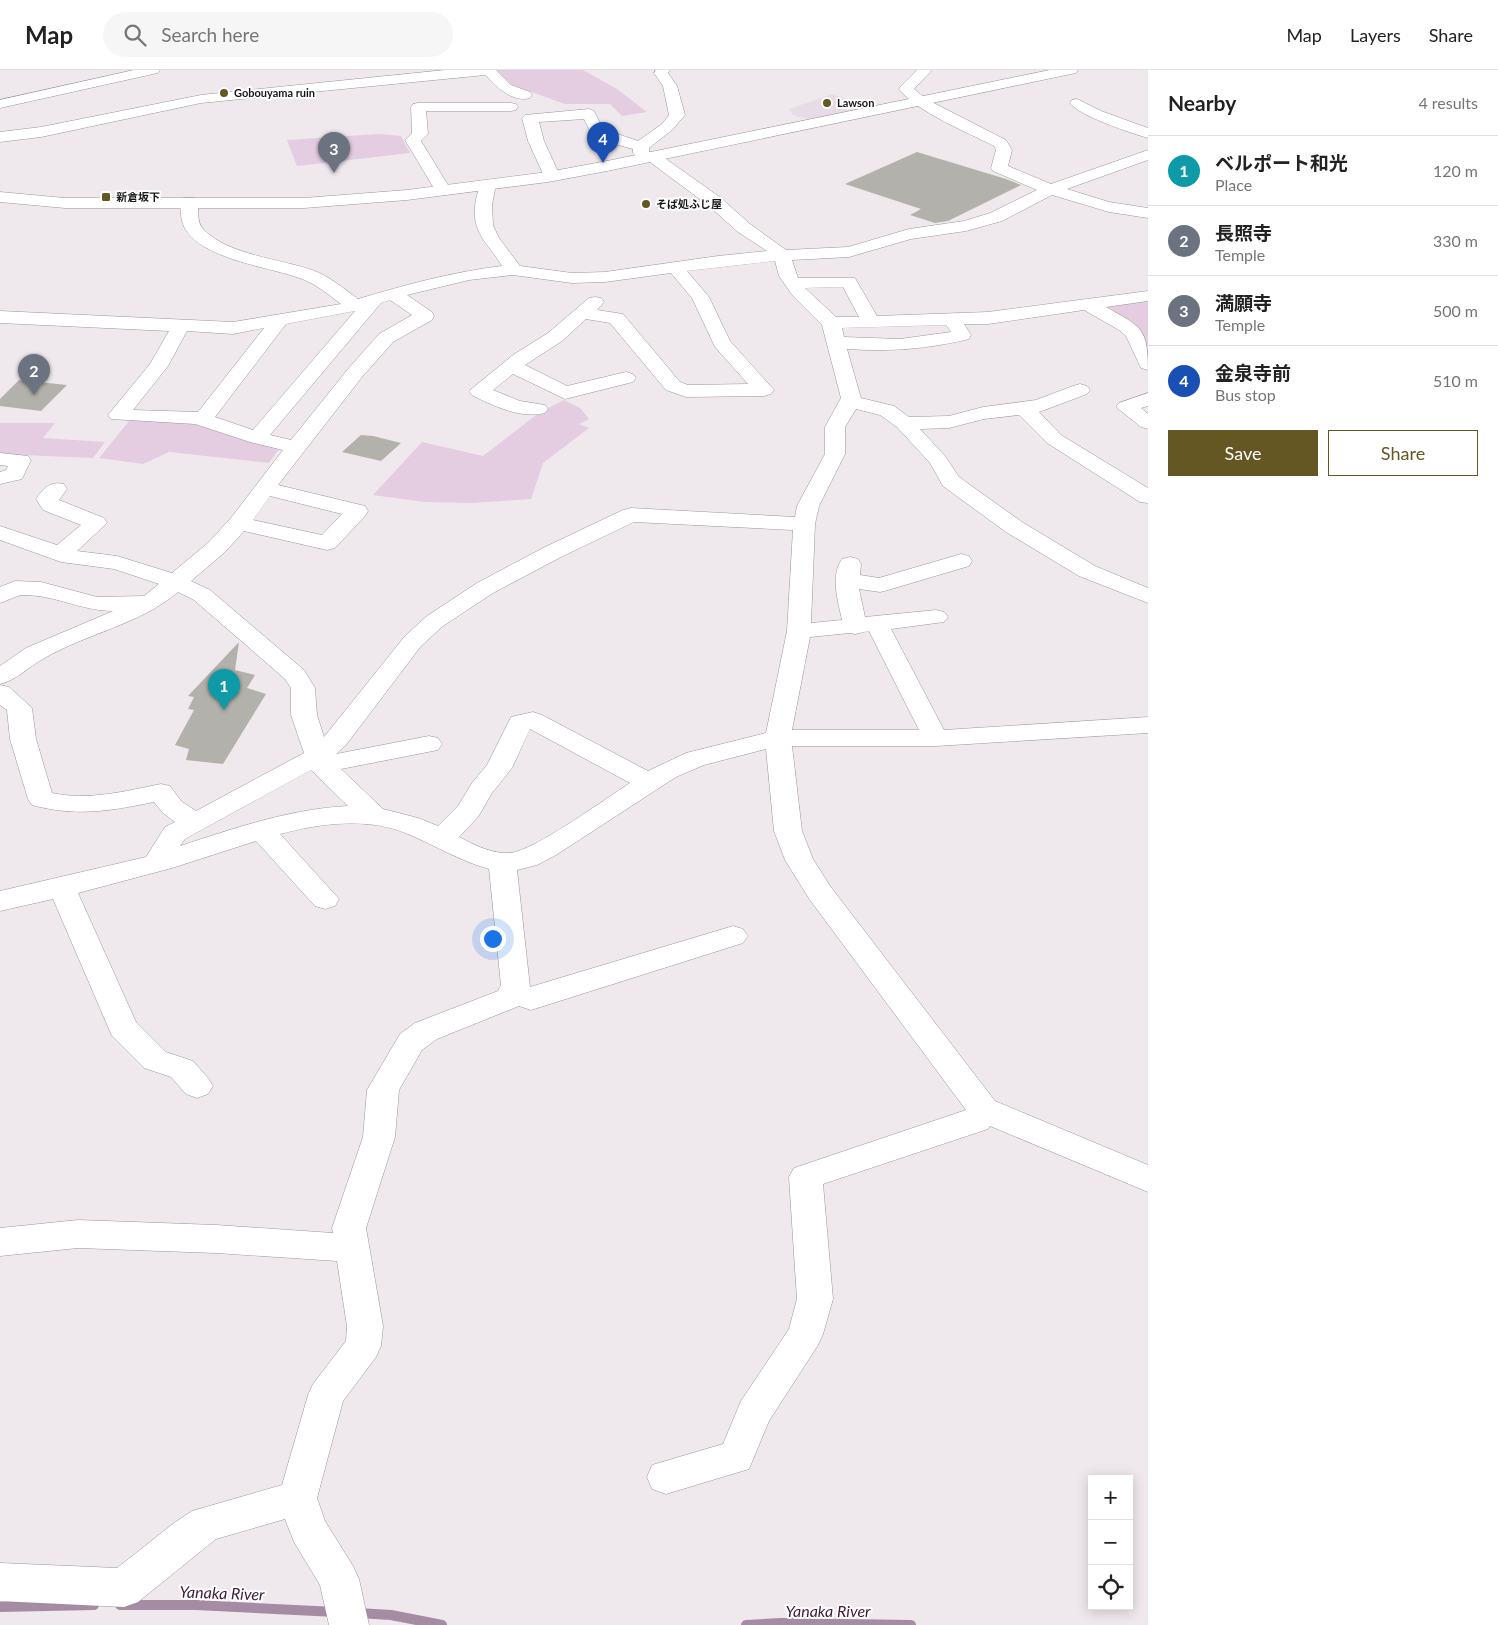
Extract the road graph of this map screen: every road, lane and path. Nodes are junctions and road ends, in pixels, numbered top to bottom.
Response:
1 (153, 70) edge
2 (488, 70) edge
3 (663, 70) edge
4 (923, 70) edge
5 (1071, 70) edge
6 (525, 95) dead end
7 (921, 102) junction
8 (1078, 103) dead end
9 (0, 104) edge
10 (511, 107) dead end
11 (1148, 132) edge
12 (0, 137) edge
13 (647, 154) junction
14 (1148, 155) edge
15 (552, 176) junction
16 (488, 184) junction
17 (443, 190) junction
18 (1050, 190) junction
19 (0, 197) edge
20 (189, 202) junction
21 (1148, 213) edge
22 (780, 255) junction
23 (675, 267) junction
24 (512, 270) junction
25 (626, 274) junction
26 (793, 283) junction
27 (383, 296) junction
28 (1148, 296) edge
29 (355, 305) junction
30 (1088, 305) junction
31 (582, 313) junction
32 (0, 318) edge
33 (951, 318) junction
34 (280, 320) junction
35 (871, 321) junction
36 (181, 325) junction
37 (834, 332) junction
38 (1148, 364) edge
39 (512, 366) junction
40 (626, 378) dead end
41 (1080, 390) dead end
42 (1148, 399) edge
43 (850, 402) junction
44 (1024, 408) junction
45 (538, 409) dead end
46 (202, 420) junction
47 (904, 423) junction
48 (1148, 423) edge
49 (256, 438) junction
50 (296, 447) junction
51 (0, 459) edge
52 (0, 478) edge
53 (265, 488) junction
54 (56, 489) dead end
55 (1148, 497) edge
56 (240, 523) junction
57 (804, 524) junction
58 (0, 533) edge
59 (60, 554) junction
60 (961, 561) dead end
61 (176, 582) junction
62 (0, 596) edge
63 (1148, 596) edge
64 (142, 604) junction
65 (936, 617) dead end
66 (866, 625) junction
67 (799, 631) junction
68 (0, 677) edge
69 (0, 692) edge
70 (1148, 724) edge
71 (778, 738) junction
72 (936, 738) junction
73 (429, 744) dead end
74 (320, 760) junction
75 (648, 782) junction
76 (374, 816) junction
77 (195, 823) junction
78 (262, 831) junction
79 (441, 839) junction
80 (162, 862) junction
81 (502, 863) junction
82 (62, 888) junction
83 (325, 899) dead end
84 (0, 901) edge
85 (733, 936) dead end
86 (512, 992) junction
87 (197, 1086) dead end
88 (984, 1110) junction
89 (1148, 1179) edge
90 (0, 1242) edge
91 (352, 1248) junction
92 (666, 1477) dead end
93 (298, 1498) junction
94 (0, 1582) edge
95 (349, 1625) edge

1 - 9 street
2 - 6 street
2 - 12 street
3 - 13 street
4 - 7 street
5 - 7 street
7 - 13 street
7 - 18 street
8 - 11 street
10 - 17 street
13 - 15 street
13 - 15 street
13 - 22 street
14 - 18 street
15 - 16 street
16 - 17 street
16 - 24 street
17 - 20 street
18 - 21 street
18 - 22 street
19 - 20 street
20 - 29 street
22 - 23 street
22 - 26 street
23 - 25 street
23 - 31 street
24 - 25 street
24 - 27 street
25 - 31 street
26 - 35 street
26 - 37 street
27 - 29 street
27 - 49 street
27 - 50 street
28 - 30 street
29 - 34 street
30 - 33 street
30 - 38 street
31 - 39 street
32 - 36 street
33 - 35 street
33 - 37 street
34 - 36 street
34 - 46 street
35 - 37 street
36 - 46 street
37 - 43 street
39 - 40 street
39 - 45 street
41 - 44 street
42 - 48 street
43 - 47 street
43 - 57 street
44 - 47 street
44 - 55 street
46 - 49 street
47 - 63 street
49 - 50 street
50 - 53 street
51 - 52 street
53 - 56 street
53 - 56 street
54 - 59 street
56 - 61 street
57 - 67 street
57 - 74 street
58 - 59 street
59 - 61 street
60 - 66 street
61 - 64 street
61 - 74 street
62 - 64 street
64 - 68 street
65 - 66 street
66 - 67 street
66 - 72 street
67 - 71 street
69 - 77 street
70 - 72 street
71 - 72 street
71 - 75 street
71 - 88 street
73 - 74 street
74 - 76 street
74 - 77 street
75 - 79 street
75 - 81 street
76 - 78 street
76 - 79 street
77 - 80 street
78 - 80 street
78 - 83 street
79 - 81 street
80 - 82 street
81 - 86 street
82 - 84 street
82 - 87 street
85 - 86 street
86 - 91 street
88 - 89 street
88 - 92 street
90 - 91 street
91 - 93 street
93 - 94 street
93 - 95 street

